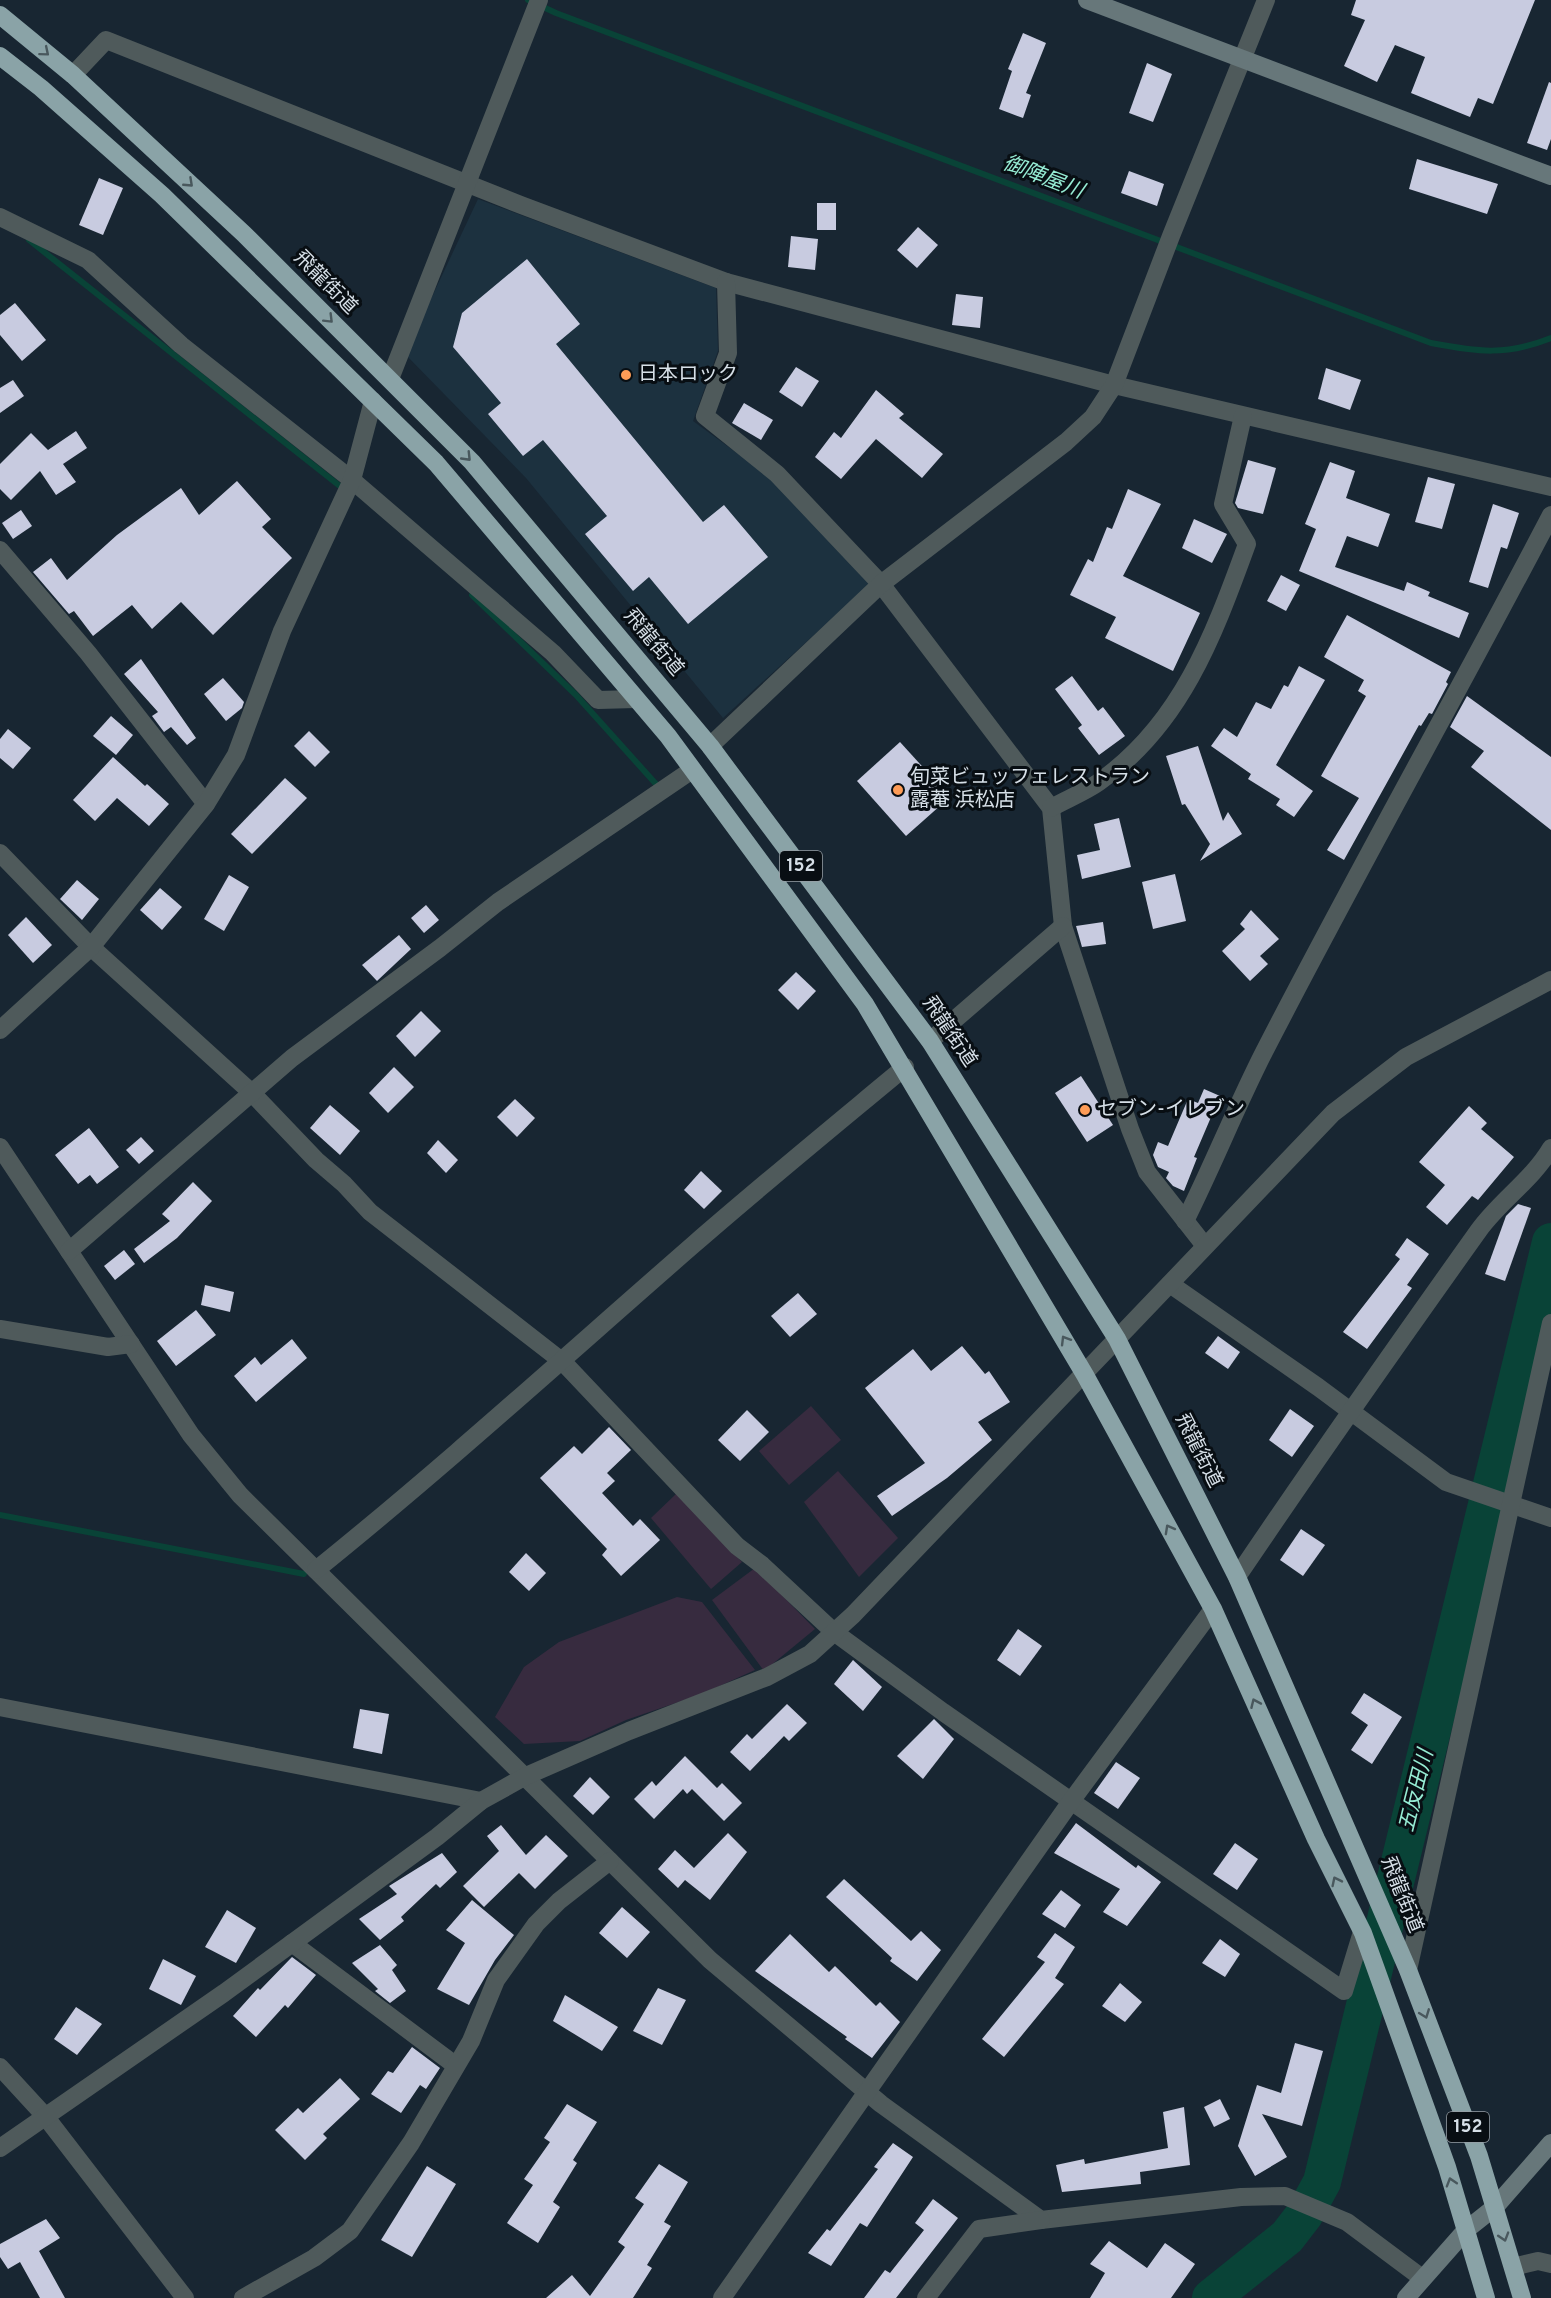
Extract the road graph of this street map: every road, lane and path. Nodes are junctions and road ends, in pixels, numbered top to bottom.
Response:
1 (1087, 0) edge
2 (1266, 0) edge
3 (537, 4) edge
4 (0, 15) edge
5 (0, 56) edge
6 (1242, 59) junction
7 (73, 75) junction
8 (1551, 176) edge
9 (467, 183) junction
10 (0, 217) edge
11 (726, 282) junction
12 (390, 379) junction
13 (1114, 385) junction
14 (373, 400) junction
15 (1242, 416) junction
16 (352, 480) junction
17 (1551, 487) edge
18 (1551, 515) edge
19 (0, 550) edge
20 (880, 584) junction
21 (636, 699) junction
22 (710, 746) junction
23 (692, 770) junction
24 (206, 804) junction
25 (1051, 808) junction
26 (0, 853) edge
27 (1063, 926) junction
28 (91, 947) junction
29 (1551, 980) edge
30 (0, 1030) edge
31 (930, 1041) junction
32 (905, 1067) junction
33 (251, 1092) junction
34 (0, 1147) edge
35 (1551, 1148) edge
36 (1185, 1221) junction
37 (1205, 1246) junction
38 (69, 1251) junction
39 (1170, 1284) junction
40 (1551, 1323) edge
41 (0, 1329) edge
42 (1117, 1340) junction
43 (130, 1344) junction
44 (563, 1362) junction
45 (1085, 1375) junction
46 (1348, 1412) junction
47 (1508, 1501) junction
48 (1551, 1518) edge
49 (315, 1570) junction
50 (1237, 1577) junction
51 (1213, 1609) junction
52 (834, 1632) junction
53 (0, 1707) edge
54 (526, 1776) junction
55 (1072, 1800) junction
56 (481, 1802) junction
57 (610, 1861) junction
58 (1362, 1932) junction
59 (292, 1943) junction
60 (1406, 1965) junction
61 (455, 2065) junction
62 (0, 2067) edge
63 (866, 2091) junction
64 (45, 2116) junction
65 (1551, 2143) edge
66 (0, 2148) edge
67 (1495, 2207) junction
68 (1041, 2220) junction
69 (1466, 2230) junction
70 (1551, 2264) edge
71 (1513, 2267) junction
72 (1422, 2278) junction
73 (185, 2298) edge
74 (243, 2298) edge
75 (722, 2298) edge
76 (926, 2298) edge
77 (1406, 2298) edge
78 (1486, 2298) edge
79 (1522, 2298) edge

1 - 6 street
2 - 6 street
3 - 9 street
4 -> 7 highway, 飛龍街道 / 152
5 - 14 highway, 152
6 - 8 street
6 - 13 street
7 - 9 street
7 -> 12 highway, 飛龍街道 / 152
9 - 11 street
9 - 12 street
10 - 16 street
11 - 13 street
11 - 20 street
12 -> 22 highway, 飛龍街道 / 152
13 - 15 street
13 - 20 street
14 - 16 street
14 - 21 highway, 152
15 - 17 street
15 - 25 street
16 - 21 street
16 - 24 street
18 - 36 street
19 - 24 street
20 - 22 street
20 - 25 street
21 - 23 highway, 152
22 - 31 highway, 飛龍街道 / 152
23 - 32 highway, 152
23 - 33 street
24 - 28 street
25 - 27 street
26 - 28 street
27 - 31 street
27 - 36 street
28 - 30 street
28 - 33 street
29 - 37 street
31 - 42 highway, 飛龍街道 / 152
32 - 44 street
45 -> 32 highway, 152
33 - 38 street
33 - 44 street
34 - 38 street
35 - 46 street
36 - 37 street
37 - 39 street
38 - 43 street
39 - 42 street
39 - 46 street
40 - 47 street
41 - 43 street
42 - 45 street
42 - 50 highway, 飛龍街道 / 152
43 - 49 street
44 - 49 street
44 - 52 street
51 -> 45 highway, 152
45 - 52 street
46 - 47 street
46 - 50 street
47 - 48 street
47 - 60 street
49 - 54 street
50 - 60 highway, 飛龍街道 / 152
51 - 55 street
58 -> 51 highway, 152
52 - 54 street
52 - 55 street
53 - 56 street
54 - 56 street
54 - 57 street
55 - 58 street
55 - 63 street
56 - 59 street
57 - 61 street
57 - 63 street
69 -> 58 highway, 152
59 - 61 street
59 - 64 street
60 -> 67 highway, 飛龍街道 / 152
61 - 74 street
62 - 64 street
63 - 68 street
63 - 75 street
64 - 66 street
64 - 73 street
65 - 67 street
67 - 69 street
67 -> 71 highway, 飛龍街道 / 152
68 - 72 street
68 - 76 street
69 - 72 street
69 - 78 highway, 152
70 - 71 street
71 - 79 highway, 飛龍街道 / 152
72 - 77 street

